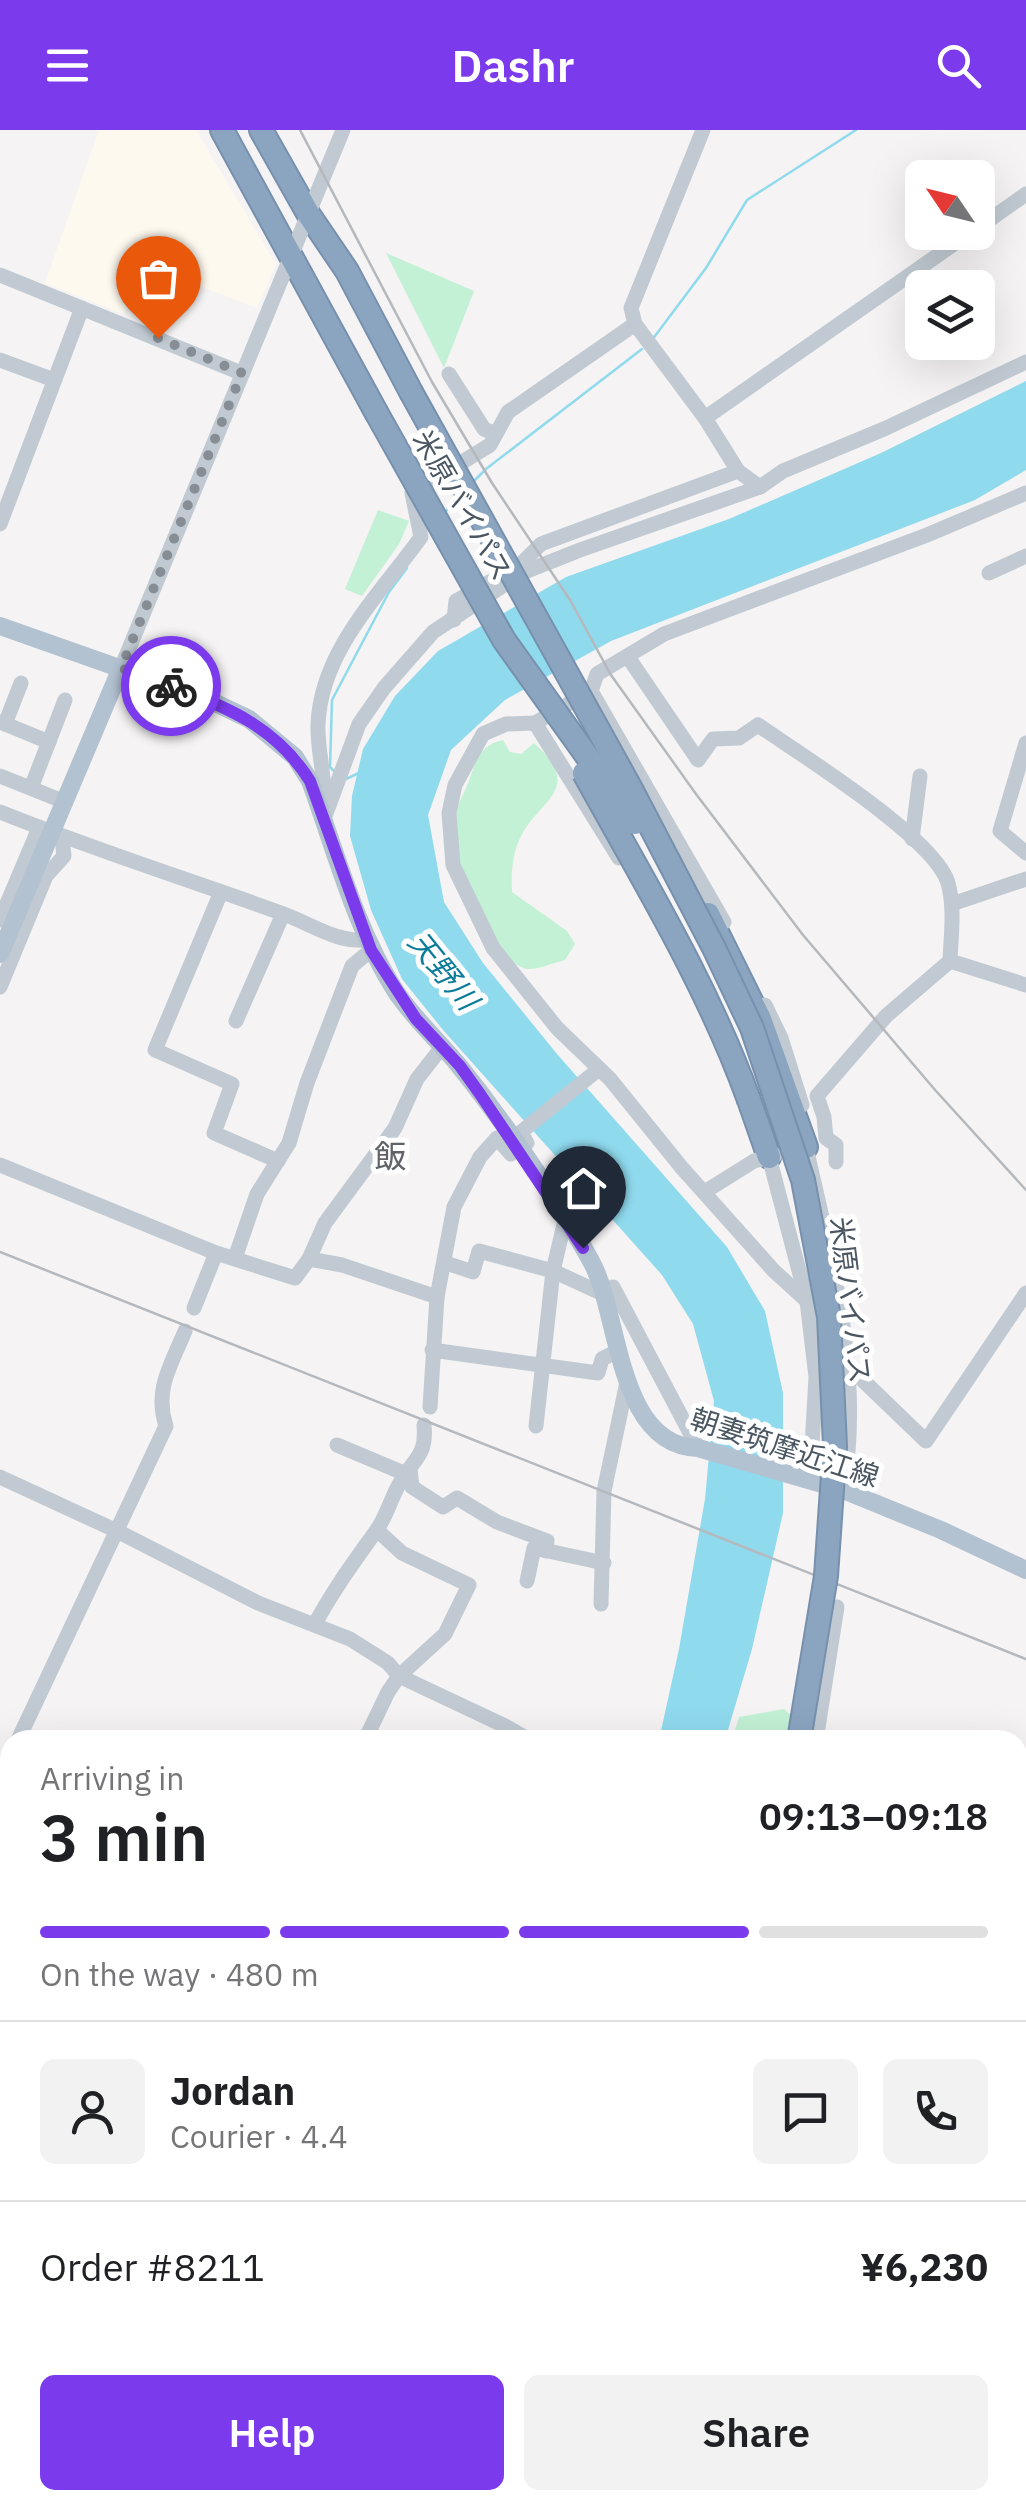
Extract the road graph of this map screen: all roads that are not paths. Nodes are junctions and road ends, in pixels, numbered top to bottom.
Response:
1 (222, 130) edge
2 (261, 130) edge
3 (343, 130) edge
4 (702, 130) edge
5 (1026, 194) edge
6 (309, 215) junction
7 (995, 216) edge
8 (945, 250) edge
9 (290, 260) junction
10 (347, 272) junction
11 (0, 275) edge
12 (317, 306) junction
13 (82, 308) junction
14 (635, 324) junction
15 (0, 360) edge
16 (1026, 362) edge
17 (242, 373) junction
18 (449, 374) dead end
19 (54, 380) junction
20 (705, 418) junction
21 (496, 434) junction
22 (462, 463) junction
23 (0, 468) edge
24 (738, 471) junction
25 (19, 474) junction
26 (760, 487) junction
27 (412, 493) junction
28 (1026, 493) edge
29 (0, 524) edge
30 (1026, 556) edge
31 (989, 573) dead end
32 (454, 620) junction
33 (0, 626) edge
34 (628, 657) junction
35 (121, 668) junction
36 (21, 683) dead end
37 (591, 691) junction
38 (539, 692) junction
39 (65, 700) dead end
40 (534, 722) junction
41 (2, 723) edge
42 (49, 742) junction
43 (1026, 744) edge
44 (0, 776) edge
45 (920, 776) dead end
46 (31, 788) junction
47 (630, 788) junction
48 (65, 802) junction
49 (0, 812) edge
50 (324, 820) junction
51 (51, 833) junction
52 (912, 838) junction
53 (1026, 853) edge
54 (1026, 879) edge
55 (221, 892) junction
56 (682, 892) junction
57 (952, 904) junction
58 (283, 914) junction
59 (0, 920) edge
60 (369, 945) junction
61 (0, 954) edge
62 (950, 960) junction
63 (1026, 985) edge
64 (0, 987) edge
65 (236, 1020) dead end
66 (442, 1047) junction
67 (595, 1072) junction
68 (520, 1141) junction
69 (815, 1143) junction
70 (765, 1158) junction
71 (278, 1161) junction
72 (836, 1162) dead end
73 (0, 1164) edge
74 (706, 1191) junction
75 (565, 1220) junction
76 (216, 1253) junction
77 (235, 1258) junction
78 (309, 1259) junction
79 (446, 1263) junction
80 (552, 1271) junction
81 (1026, 1293) edge
82 (604, 1294) junction
83 (437, 1297) junction
84 (807, 1301) junction
85 (194, 1308) dead end
86 (185, 1331) dead end
87 (432, 1350) junction
88 (620, 1350) junction
89 (541, 1364) junction
90 (850, 1368) junction
91 (626, 1382) junction
92 (430, 1407) dead end
93 (424, 1425) dead end
94 (536, 1426) dead end
95 (337, 1444) dead end
96 (703, 1449) junction
97 (408, 1472) junction
98 (0, 1478) edge
99 (803, 1479) junction
100 (843, 1490) junction
101 (376, 1530) junction
102 (117, 1531) junction
103 (546, 1551) junction
104 (604, 1563) junction
105 (1026, 1570) edge
106 (528, 1581) dead end
107 (600, 1604) dead end
108 (836, 1607) dead end
109 (315, 1624) junction
110 (399, 1676) junction
111 (23, 1730) edge
112 (370, 1730) edge
113 (514, 1730) edge
114 (801, 1730) edge
115 (818, 1730) edge

1 - 9 highway, 米原バイパス
2 - 6 highway, 米原バイパス
3 - 6 street
4 - 14 street
5 - 7 street
6 - 9 street
6 - 10 highway, 米原バイパス
8 - 20 street
9 - 12 highway, 米原バイパス
9 - 17 street
10 - 22 street
10 - 47 highway, 米原バイパス, bridge
11 - 13 street
12 - 27 street
12 - 38 highway, 米原バイパス, bridge
13 - 17 street
13 - 19 street
14 - 20 street
14 - 21 street
15 - 19 street
16 - 26 street
17 - 35 street
18 - 21 street
19 - 25 street
20 - 24 street
21 - 22 street
22 - 27 street
23 - 25 street
24 - 26 street
24 - 32 street
25 - 29 street
26 - 32 street
27 - 50 street
28 - 34 street
30 - 31 street
32 - 50 street
33 - 35 main road, 朝妻筑摩近江線
34 - 37 street
34 - 52 street
35 - 48 main road
35 - 50 main road, 朝妻筑摩近江線
36 - 41 street
37 - 40 street
37 - 69 street
38 - 56 highway, 米原バイパス, bridge
38 - 70 highway, bridge
39 - 42 street
40 - 67 street
40 - 70 street
41 - 42 street
42 - 46 street
43 - 53 street
44 - 46 street
45 - 52 street
46 - 48 street
47 - 56 highway, 米原バイパス, bridge
47 - 69 highway, bridge
48 - 51 main road
49 - 51 street
50 - 60 main road, 朝妻筑摩近江線
51 - 55 street
51 - 59 street
51 - 61 main road
51 - 64 street
52 - 57 street
54 - 57 street
55 - 58 street
55 - 71 street
56 - 114 highway, 米原バイパス, bridge
57 - 62 street
58 - 60 street
58 - 65 street
60 - 66 main road, 朝妻筑摩近江線
60 - 71 street
62 - 63 street
62 - 69 street
66 - 68 main road, 朝妻筑摩近江線
66 - 78 street
67 - 68 street
67 - 74 street
68 - 75 main road, 朝妻筑摩近江線
68 - 79 street
69 - 70 street
69 - 72 street
69 - 90 street
70 - 74 street
70 - 84 street
71 - 77 street
73 - 76 street
74 - 84 street
75 - 80 street
75 - 82 main road, 朝妻筑摩近江線
76 - 77 street
76 - 85 street
77 - 78 street
78 - 83 street
79 - 80 street
79 - 83 street
80 - 82 street
80 - 89 street
81 - 90 street
82 - 88 main road, 朝妻筑摩近江線
82 - 96 street
83 - 87 street
84 - 99 street
86 - 102 street
87 - 89 street
87 - 92 street
88 - 89 street
88 - 91 main road, 朝妻筑摩近江線
89 - 94 street
90 - 100 street
91 - 96 main road, 朝妻筑摩近江線
91 - 104 street
93 - 97 street
95 - 97 street
96 - 99 main road, 朝妻筑摩近江線
97 - 101 street
97 - 103 street
98 - 102 street
99 - 100 main road, 朝妻筑摩近江線
100 - 105 main road, 朝妻筑摩近江線
101 - 109 street
101 - 110 street
102 - 109 street
102 - 111 street
103 - 104 street
103 - 106 street
104 - 107 street
108 - 115 street
109 - 110 street
110 - 112 street
110 - 113 street

